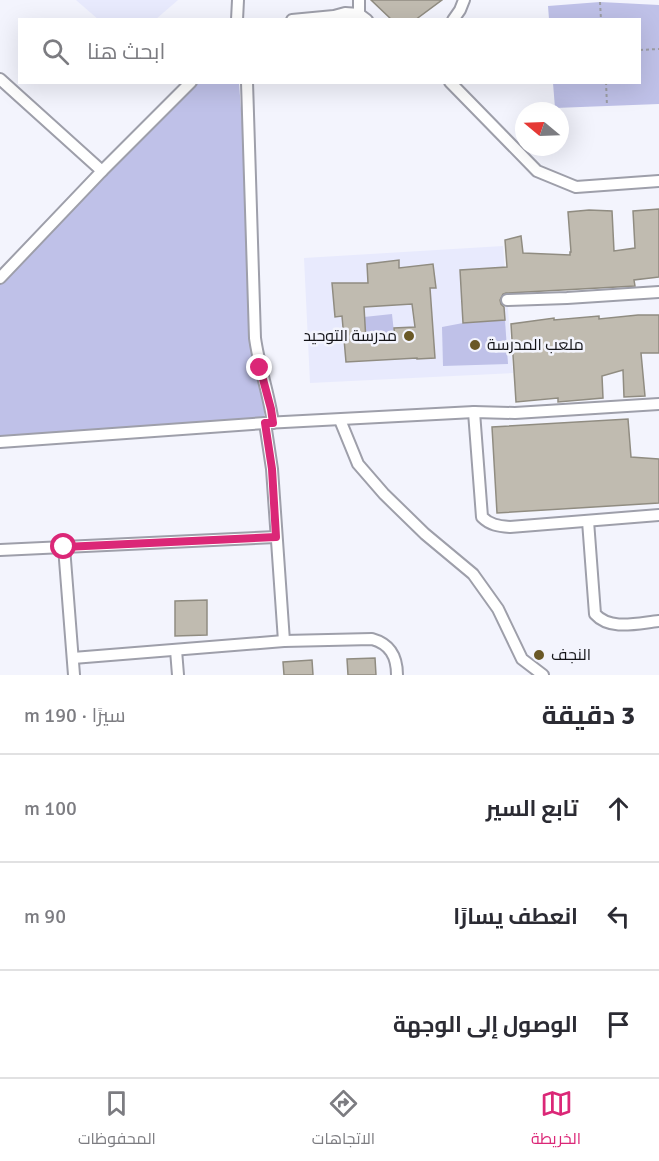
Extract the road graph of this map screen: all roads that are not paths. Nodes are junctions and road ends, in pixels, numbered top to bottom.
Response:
1 (238, 0) edge
2 (359, 0) edge
3 (464, 0) edge
4 (363, 17) edge
5 (237, 18) edge
6 (313, 18) edge
7 (454, 18) edge
8 (0, 79) edge
9 (189, 84) edge
10 (247, 84) edge
11 (452, 84) edge
12 (102, 171) junction
13 (659, 181) edge
14 (0, 278) edge
15 (659, 292) edge
16 (507, 300) dead end
17 (659, 404) edge
18 (474, 412) junction
19 (340, 420) junction
20 (269, 423) junction
21 (0, 442) edge
22 (659, 515) edge
23 (588, 521) junction
24 (276, 537) junction
25 (64, 547) junction
26 (0, 550) edge
27 (659, 621) edge
28 (284, 641) junction
29 (176, 650) junction
30 (73, 658) junction
31 (74, 675) edge
32 (178, 675) edge
33 (397, 675) edge
34 (543, 675) edge

1 - 5 street
2 - 4 street
3 - 7 street
4 - 6 street
8 - 12 street
9 - 12 street
10 - 20 street
11 - 13 street
12 - 14 street
15 - 16 street
17 - 18 street
18 - 19 street
18 - 23 street
19 - 20 street
19 - 34 street
20 - 21 street
20 - 24 street
22 - 23 street
23 - 27 street
24 - 25 street
24 - 28 street
25 - 26 street
25 - 30 street
28 - 29 street
28 - 33 street
29 - 30 street
29 - 32 street
30 - 31 street

